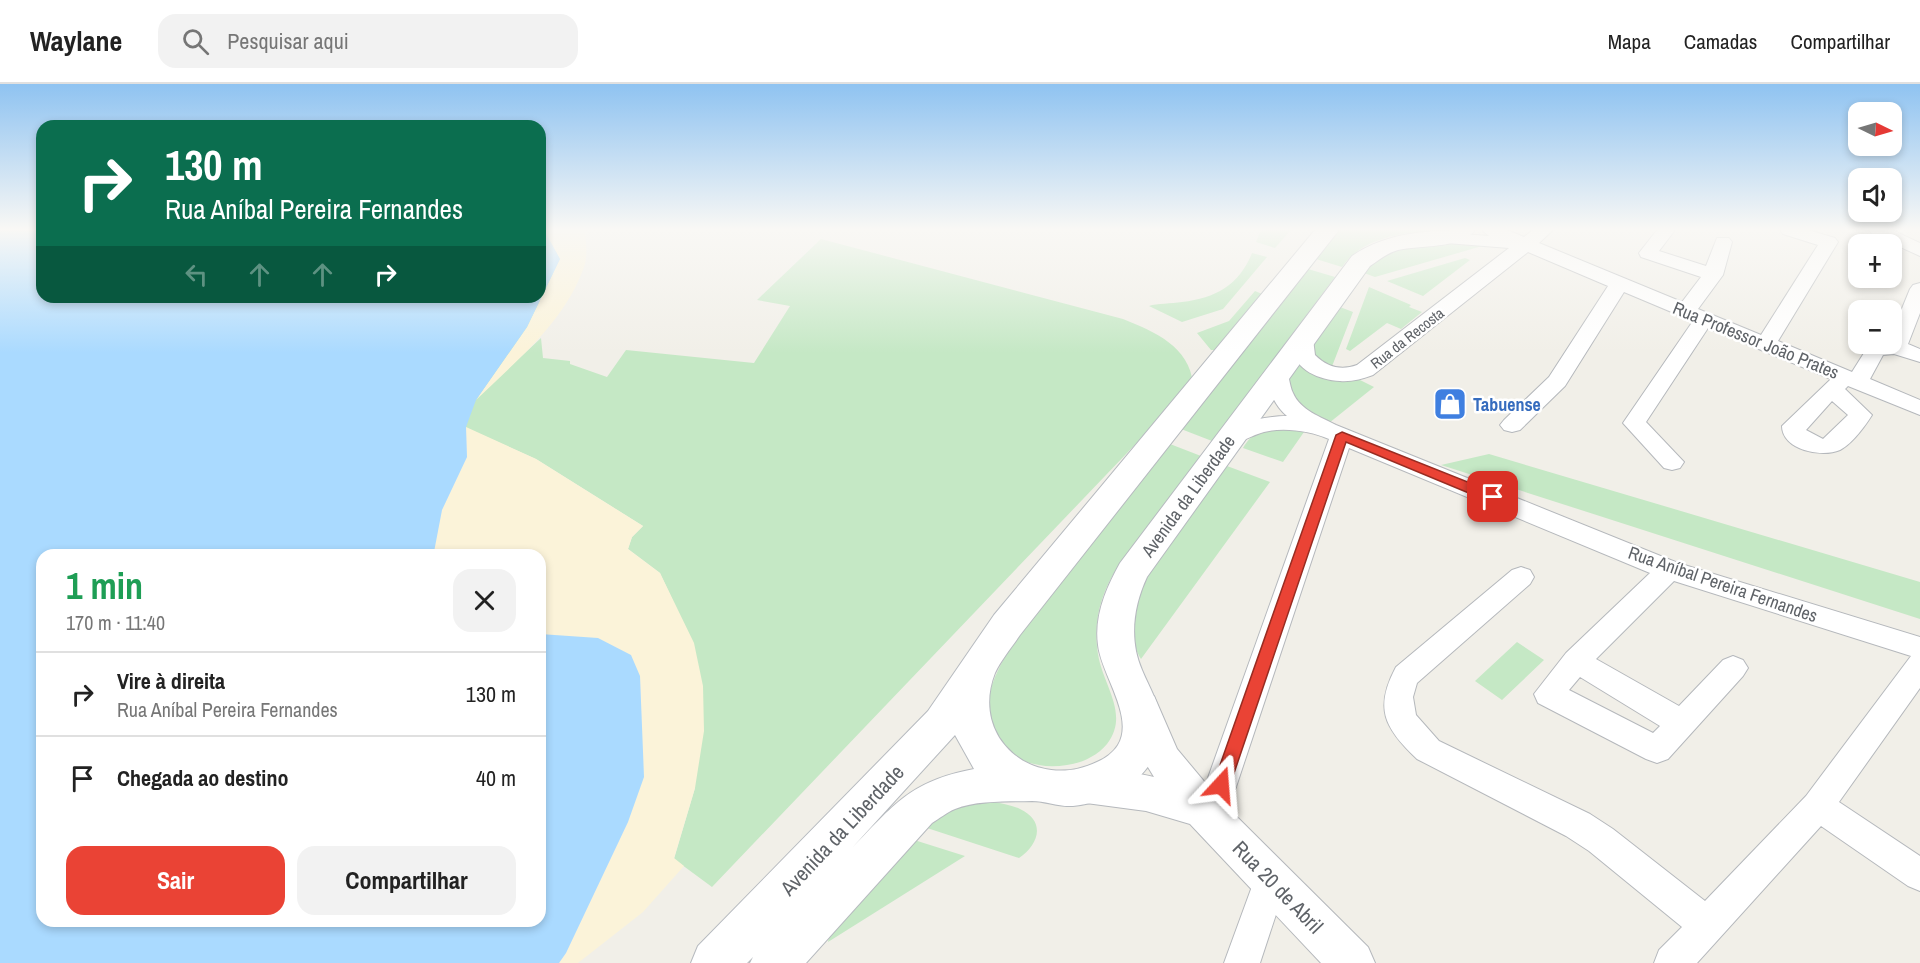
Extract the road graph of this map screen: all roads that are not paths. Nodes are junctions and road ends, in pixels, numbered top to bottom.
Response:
1 (1294, 271) edge
2 (1353, 271) edge
3 (1491, 271) edge
4 (1588, 271) edge
5 (1701, 271) edge
6 (1714, 271) edge
7 (1811, 271) edge
8 (1713, 275) junction
9 (1619, 284) junction
10 (1920, 289) edge
11 (1695, 315) junction
12 (1902, 332) edge
13 (1303, 339) junction
14 (1766, 344) junction
15 (1902, 349) edge
16 (1871, 354) edge
17 (1920, 356) edge
18 (1277, 375) junction
19 (1845, 383) junction
20 (1920, 408) edge
21 (1512, 425) dead end
22 (1335, 433) junction
23 (1231, 437) junction
24 (1672, 462) dead end
25 (1669, 570) junction
26 (1521, 577) dead end
27 (1920, 648) edge
28 (1576, 661) junction
29 (981, 662) junction
30 (1920, 665) edge
31 (1733, 668) dead end
32 (1139, 703) junction
33 (1681, 723) junction
34 (1032, 784) junction
35 (1086, 786) junction
36 (1818, 806) junction
37 (1207, 814) junction
38 (1920, 875) edge
39 (1270, 881) junction
40 (1706, 924) junction
41 (716, 963) edge
42 (774, 963) edge
43 (1242, 963) edge
44 (1352, 963) edge
45 (1672, 963) edge

1 - 29 main road, Avenida da Liberdade
2 - 13 main road, Avenida da Liberdade
3 - 13 street, Rua da Recosta
4 - 9 street, Rua Professor João Prates
5 - 8 street
6 - 8 street
7 - 14 street
8 - 11 street
9 - 11 street, Rua Professor João Prates
9 - 21 street
10 - 12 street
11 - 14 street, Rua Professor João Prates
11 - 24 street
13 - 18 main road, Avenida da Liberdade
14 - 19 street, Rua Professor João Prates
15 - 17 street
16 - 19 street
18 - 22 street
18 - 23 main road, Avenida da Liberdade
19 - 20 street, Rua Professor João Prates
22 - 23 street
22 - 25 street, Rua Aníbal Pereira Fernandes
22 - 37 street
23 - 32 main road, Avenida da Liberdade
25 - 27 street, Rua Aníbal Pereira Fernandes
25 - 28 street
26 - 40 street
28 - 33 street
28 - 33 street
29 - 34 main road, Avenida da Liberdade
29 - 41 main road, Avenida da Liberdade
30 - 36 street
31 - 33 street
32 - 35 main road, Avenida da Liberdade
32 - 37 street, Rua 20 de Abril
34 - 35 main road, Avenida da Liberdade
34 - 42 main road, Avenida da Liberdade
35 - 37 street, Rua 20 de Abril
36 - 38 street
36 - 40 street
37 - 39 street, Rua 20 de Abril
39 - 43 street
39 - 44 street, Rua 20 de Abril
40 - 45 street

